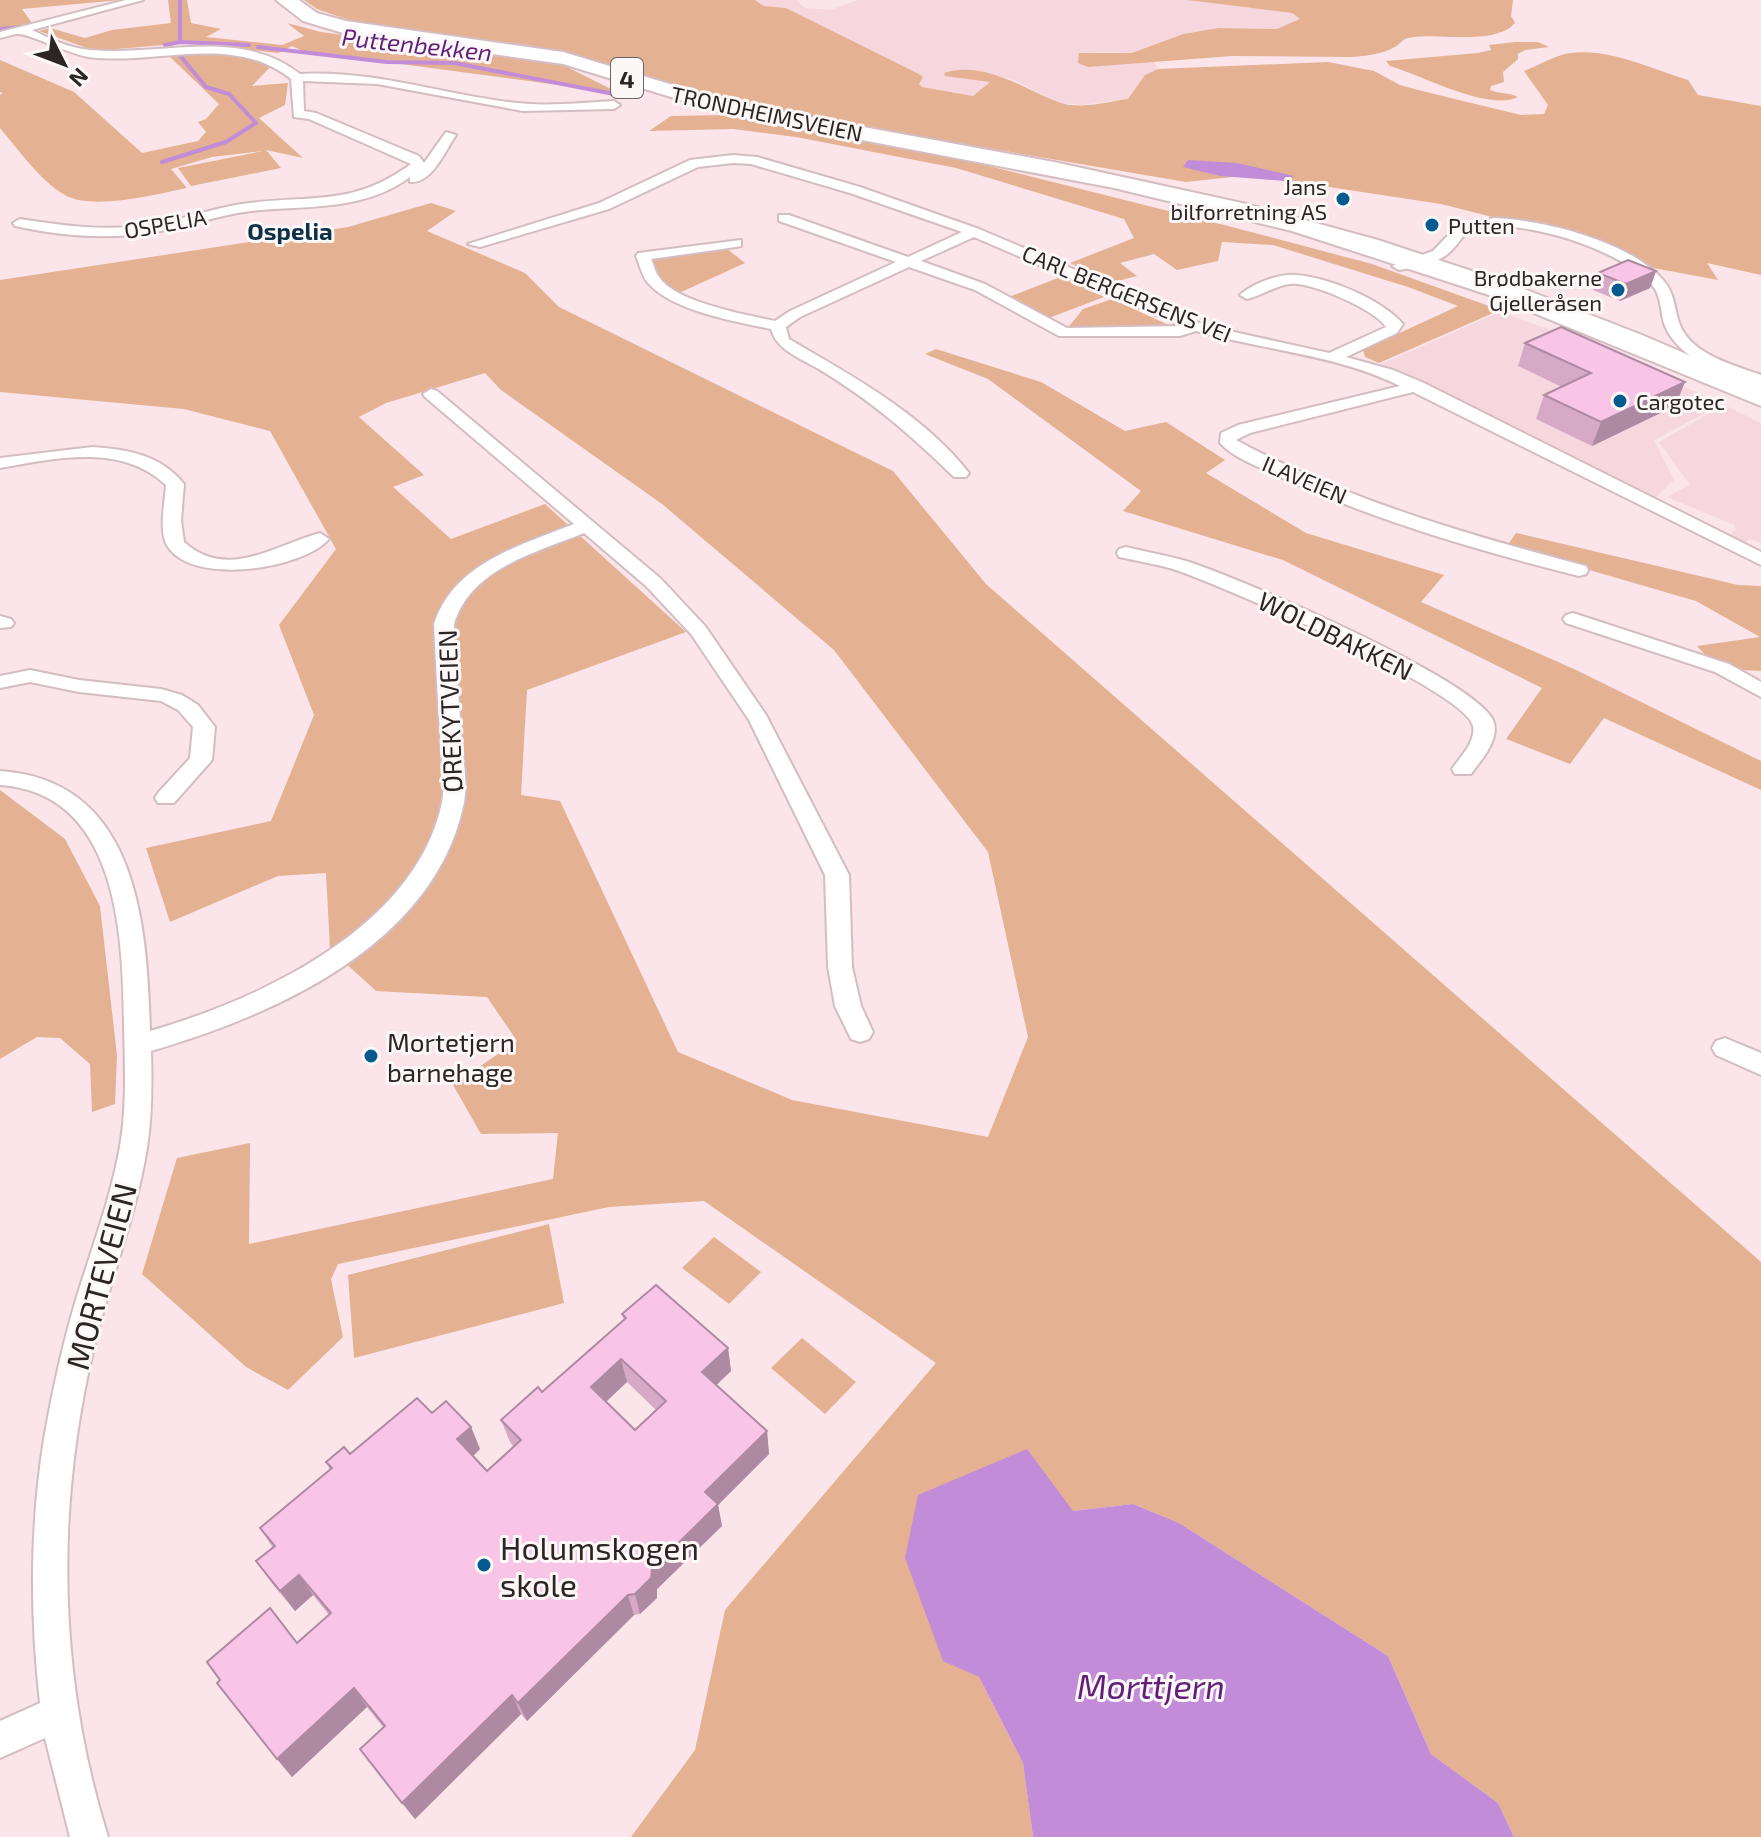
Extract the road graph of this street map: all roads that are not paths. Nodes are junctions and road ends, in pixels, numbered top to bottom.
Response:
1 (138, 0) edge
2 (286, 0) edge
3 (23, 30) junction
4 (0, 35) edge
5 (198, 37) dead end
6 (239, 54) junction
7 (297, 78) junction
8 (614, 105) dead end
9 (450, 135) dead end
10 (396, 183) junction
11 (784, 218) dead end
12 (20, 223) dead end
13 (974, 232) junction
14 (1453, 237) junction
15 (736, 243) dead end
16 (475, 244) dead end
17 (904, 262) junction
18 (1409, 262) junction
19 (1247, 295) dead end
20 (778, 326) junction
21 (1197, 327) junction
22 (1333, 357) junction
23 (1761, 381) edge
24 (1418, 386) junction
25 (431, 394) dead end
26 (1761, 397) edge
27 (1761, 409) edge
28 (0, 463) edge
29 (960, 473) dead end
30 (587, 525) junction
31 (320, 539) dead end
32 (1126, 553) dead end
33 (1761, 559) edge
34 (1579, 570) dead end
35 (1573, 619) dead end
36 (0, 682) edge
37 (1761, 691) edge
38 (1463, 769) dead end
39 (0, 778) edge
40 (166, 798) dead end
41 (860, 1032) dead end
42 (137, 1045) junction
43 (1725, 1048) dead end
44 (1761, 1065) edge
45 (59, 1713) junction
46 (0, 1740) edge
47 (89, 1837) edge

1 - 3 street
2 - 18 highway, TRONDHEIMSVEIEN / 4
3 - 4 street
3 - 6 street
5 - 6 street
6 - 7 street
7 - 8 street
7 - 10 street
9 - 10 street, OSPELIA
10 - 12 street, OSPELIA
11 - 17 street
13 - 16 street, CARL BERGERSENS VEI
13 - 17 street
13 - 21 street, CARL BERGERSENS VEI
14 - 18 street
14 - 18 street
14 - 23 street
15 - 20 street
17 - 20 street
17 - 21 street
18 - 26 highway, TRONDHEIMSVEIEN / 4
18 - 27 highway, TRONDHEIMSVEIEN / 4
19 - 22 street
20 - 29 street
21 - 22 street, CARL BERGERSENS VEI
22 - 24 street, CARL BERGERSENS VEI
24 - 33 street, CARL BERGERSENS VEI
24 - 34 street, ILAVEIEN
25 - 30 street
28 - 31 street
30 - 41 street
30 - 42 street, ØREKYTVEIEN
32 - 38 street, WOLDBAKKEN
35 - 37 street
36 - 40 street
39 - 42 street, MORTEVEIEN
42 - 45 street, MORTEVEIEN
43 - 44 street
45 - 46 street
45 - 47 street, MORTEVEIEN

